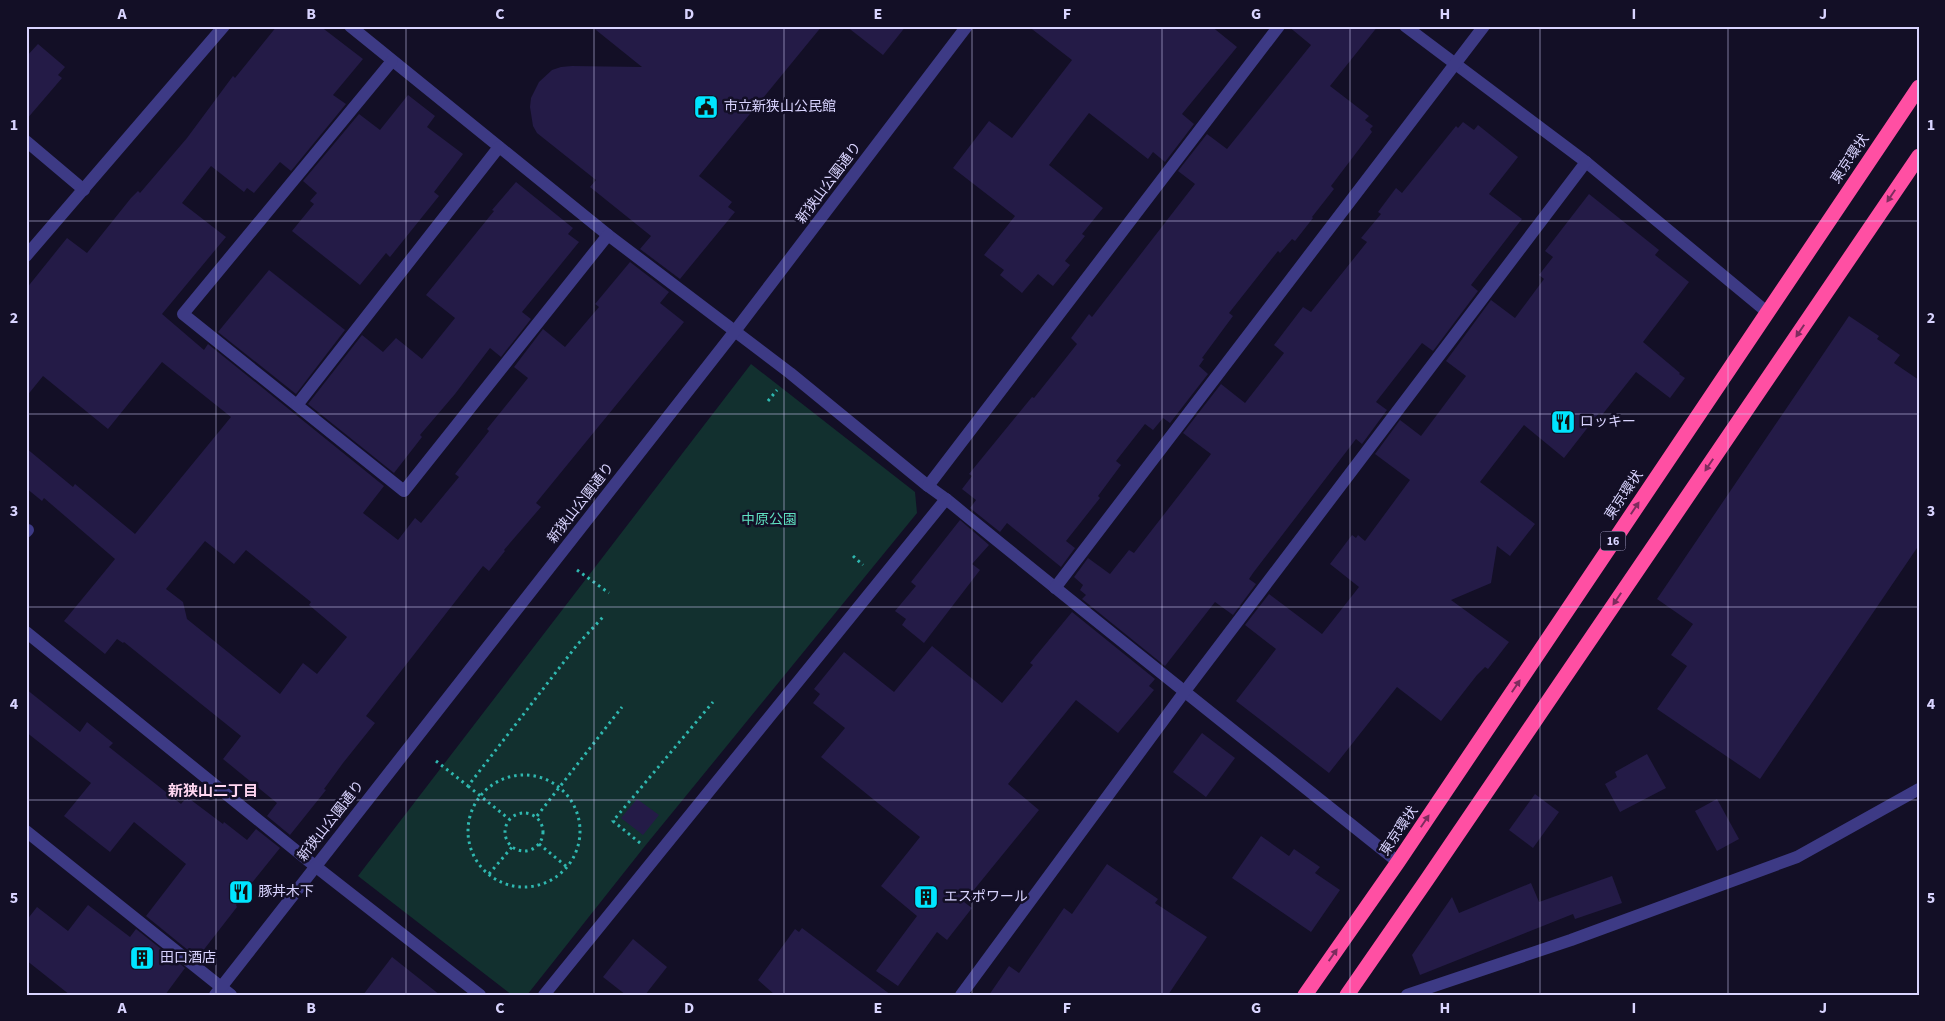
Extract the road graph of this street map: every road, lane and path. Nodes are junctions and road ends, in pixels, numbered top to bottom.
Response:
1 (224, 26) edge
2 (350, 26) edge
3 (966, 26) edge
4 (1279, 26) edge
5 (1405, 26) edge
6 (1484, 26) edge
7 (392, 62) junction
8 (1455, 65) junction
9 (1919, 87) edge
10 (26, 141) edge
11 (499, 146) junction
12 (1919, 156) edge
13 (1586, 162) junction
14 (84, 190) junction
15 (608, 235) junction
16 (26, 256) edge
17 (1767, 312) junction
18 (735, 331) junction
19 (297, 405) junction
20 (928, 486) junction
21 (946, 499) junction
22 (559, 556) junction
23 (1055, 588) junction
24 (609, 592) dead end
25 (603, 617) dead end
26 (26, 632) edge
27 (1185, 691) junction
28 (712, 702) dead end
29 (622, 707) dead end
30 (436, 761) dead end
31 (468, 786) junction
32 (560, 788) junction
33 (1919, 789) edge
34 (481, 795) junction
35 (537, 816) junction
36 (509, 819) junction
37 (26, 831) edge
38 (539, 844) junction
39 (645, 846) dead end
40 (512, 847) junction
41 (1398, 862) junction
42 (315, 866) junction
43 (568, 867) junction
44 (488, 874) junction
45 (222, 992) edge
46 (1352, 993) edge
47 (480, 995) edge
48 (544, 995) edge
49 (961, 995) edge
50 (1305, 995) edge
51 (1408, 995) edge

1 - 14 street
2 - 7 street
3 - 18 street, 新狭山公園通り
4 - 20 street
5 - 8 street
6 - 8 street
7 - 11 street
7 - 19 street
8 - 13 street
8 - 23 street
9 - 17 highway, 東京環状 / 16
10 - 14 street
11 - 15 street
11 - 19 street
12 -> 46 highway
13 - 17 street
13 - 27 street
14 - 16 street
15 - 18 street
15 - 19 street
41 -> 17 highway, 東京環状 / 16
18 - 20 street
18 - 22 street, 新狭山公園通り
20 - 21 street
21 - 23 street
21 - 48 street
22 - 24 path
22 - 42 street, 新狭山公園通り
23 - 27 street
25 - 31 path
26 - 42 street
27 - 41 street
27 - 49 street
28 - 39 path
29 - 32 path
30 - 31 path
31 - 34 path
32 - 34 path
32 - 35 path
32 - 43 path
33 - 51 street
34 - 36 path
34 - 44 path
35 - 36 path
35 - 38 path
36 - 40 path
37 - 45 street
38 - 40 path
38 - 43 path
40 - 44 path
50 -> 41 highway, 東京環状 / 16
42 - 45 street, 新狭山公園通り
42 - 47 street
43 - 44 path

